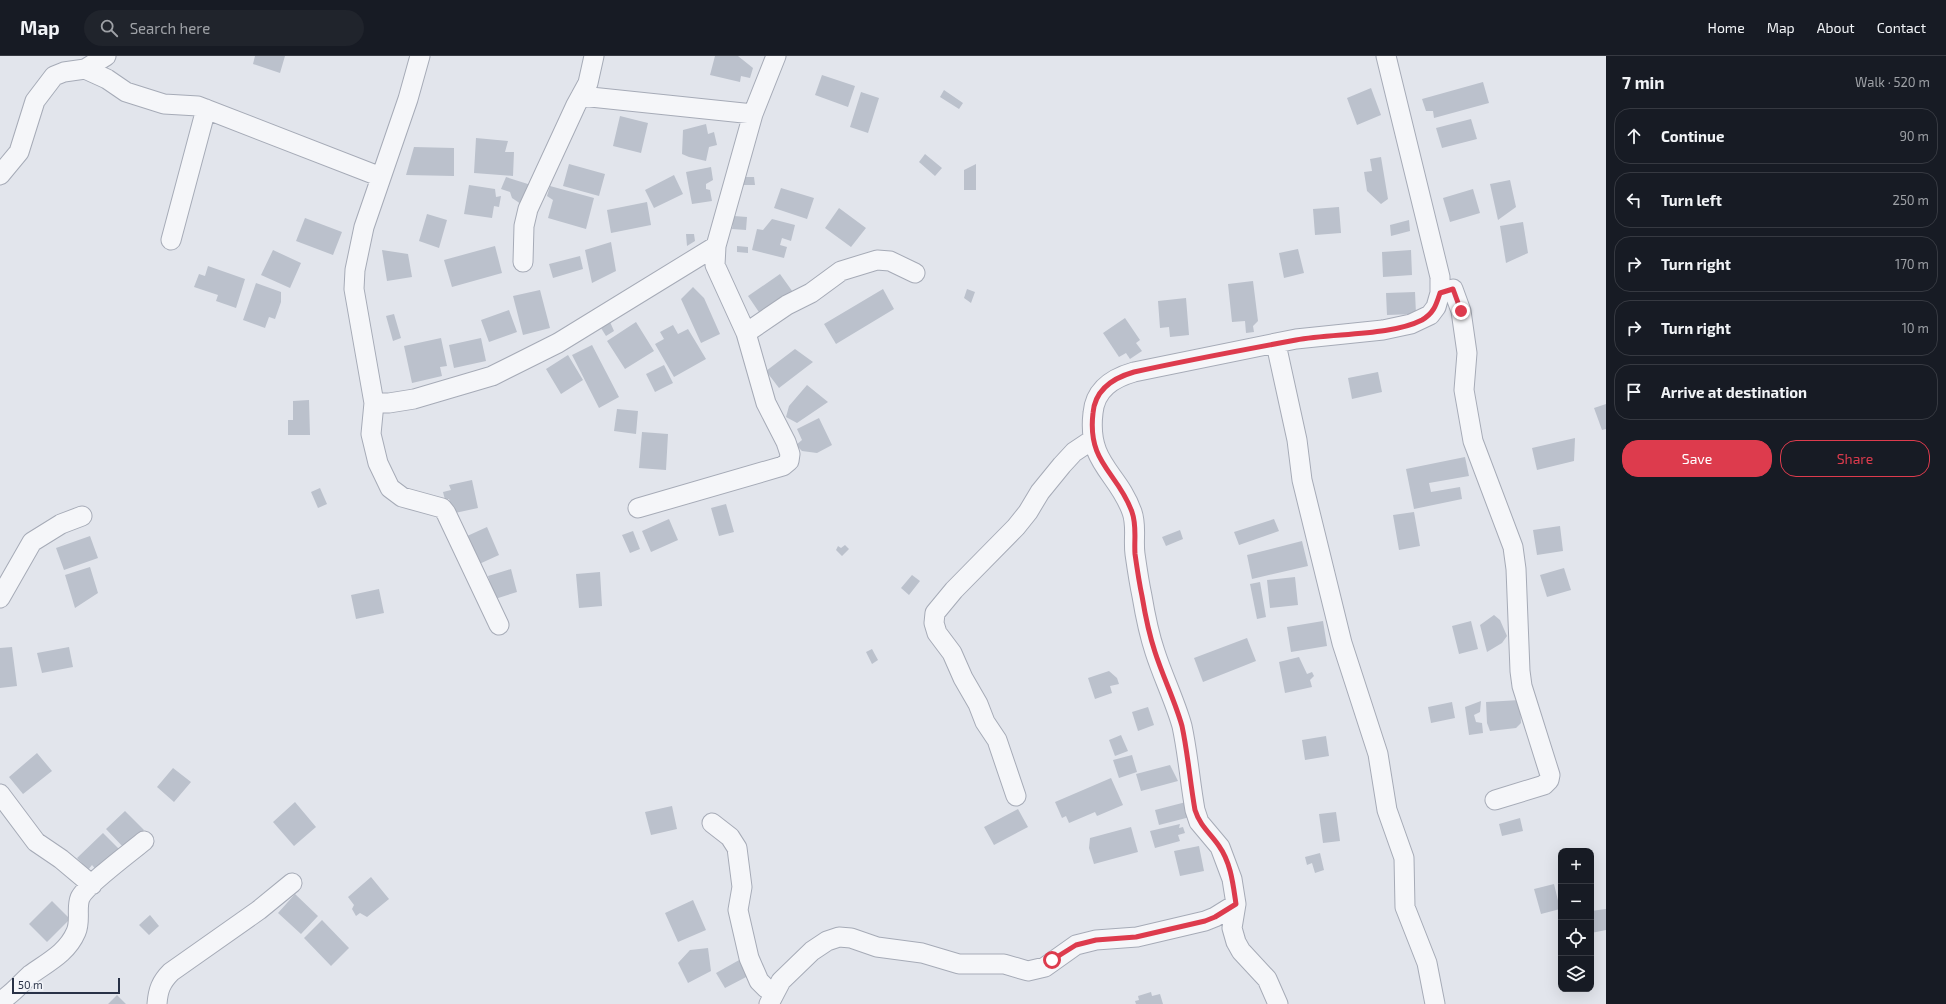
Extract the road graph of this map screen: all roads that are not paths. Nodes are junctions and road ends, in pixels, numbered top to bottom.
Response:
1 (106, 56) edge
2 (420, 56) edge
3 (594, 56) edge
4 (776, 56) edge
5 (1386, 56) edge
6 (85, 69) junction
7 (582, 96) junction
8 (206, 109) junction
9 (754, 114) junction
10 (0, 175) edge
11 (381, 177) junction
12 (171, 240) dead end
13 (716, 246) junction
14 (523, 262) dead end
15 (915, 273) dead end
16 (1440, 293) junction
17 (746, 333) junction
18 (1276, 344) junction
19 (374, 403) junction
20 (1092, 440) junction
21 (638, 508) dead end
22 (82, 516) dead end
23 (0, 598) edge
24 (500, 625) dead end
25 (0, 794) edge
26 (1016, 796) dead end
27 (1495, 800) dead end
28 (712, 823) dead end
29 (144, 841) dead end
30 (292, 883) dead end
31 (92, 885) junction
32 (1236, 904) junction
33 (772, 998) edge
34 (0, 1001) edge
35 (157, 1004) edge
36 (1278, 1004) edge
37 (1435, 1004) edge

1 - 6 street
2 - 11 street
3 - 7 street
4 - 9 street
5 - 16 street
6 - 8 street
6 - 10 street
7 - 9 street
7 - 14 street
8 - 11 street
8 - 12 street
9 - 13 street
11 - 19 street
13 - 17 street
13 - 19 street
15 - 17 street
16 - 18 street
16 - 27 street
17 - 21 street
18 - 20 street
18 - 37 street
19 - 24 street
20 - 26 street
20 - 32 street
22 - 23 street
25 - 31 street
28 - 33 street
29 - 31 street
30 - 35 street
31 - 34 street
32 - 33 street
32 - 36 street

